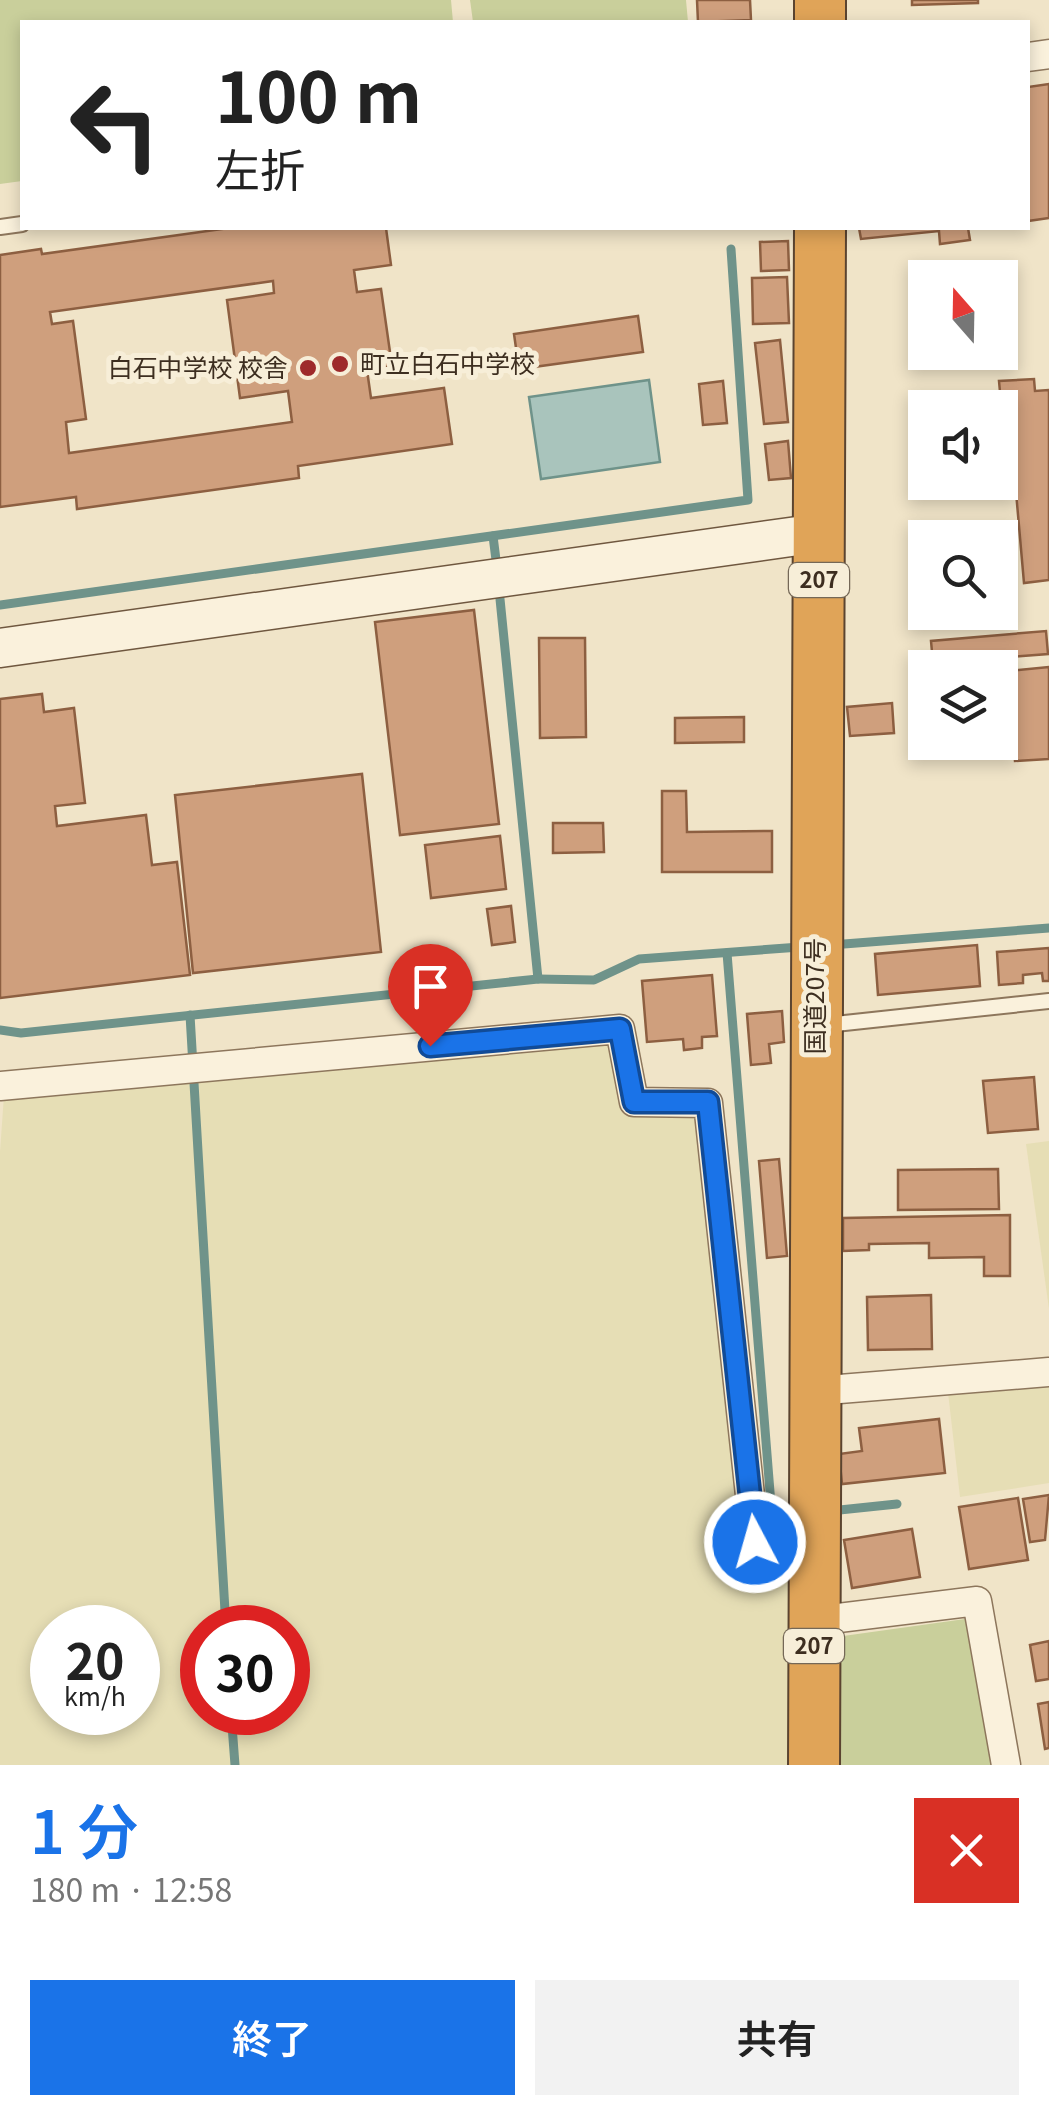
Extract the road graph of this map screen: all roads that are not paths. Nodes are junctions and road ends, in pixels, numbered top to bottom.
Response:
1 (820, 230) edge
2 (819, 533) junction
3 (0, 648) edge
4 (1049, 1001) edge
5 (816, 1026) junction
6 (0, 1086) edge
7 (1049, 1372) edge
8 (815, 1390) junction
9 (814, 1525) junction
10 (814, 1621) junction
11 (814, 1765) edge
12 (1006, 1765) edge

1 - 2 highway, 国道207号 / 207
2 - 3 street
2 - 5 highway, 国道207号 / 207
4 - 5 lane
5 - 8 highway, 国道207号 / 207
6 - 9 street
7 - 8 street
8 - 9 highway, 国道207号 / 207
9 - 10 highway, 国道207号 / 207
10 - 11 highway, 国道207号 / 207
10 - 12 street

